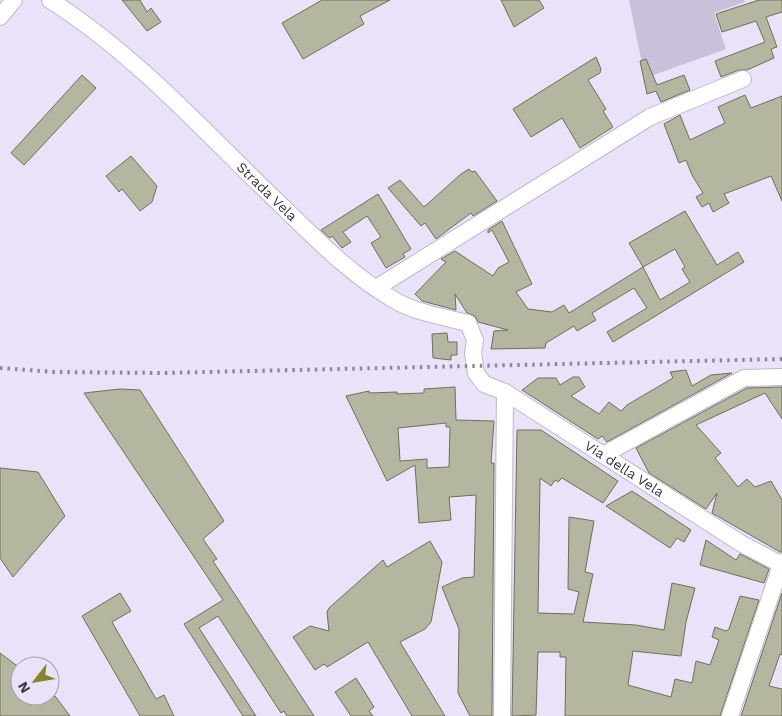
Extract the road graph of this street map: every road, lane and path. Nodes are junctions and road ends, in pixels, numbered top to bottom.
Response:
1 (14, 0) edge
2 (50, 0) edge
3 (0, 17) edge
4 (742, 79) dead end
5 (376, 288) junction
6 (474, 366) joint
7 (782, 377) edge
8 (505, 392) junction
9 (603, 455) junction
10 (782, 564) edge
11 (502, 716) edge
12 (730, 716) edge

1 - 3 street
2 - 5 street, Strada Vela
4 - 5 street
5 - 6 street, Strada Vela
6 - 8 street, Via della Vela
7 - 9 street
8 - 9 street, Via della Vela
8 - 11 street
9 - 10 street, Via della Vela
10 - 12 street

